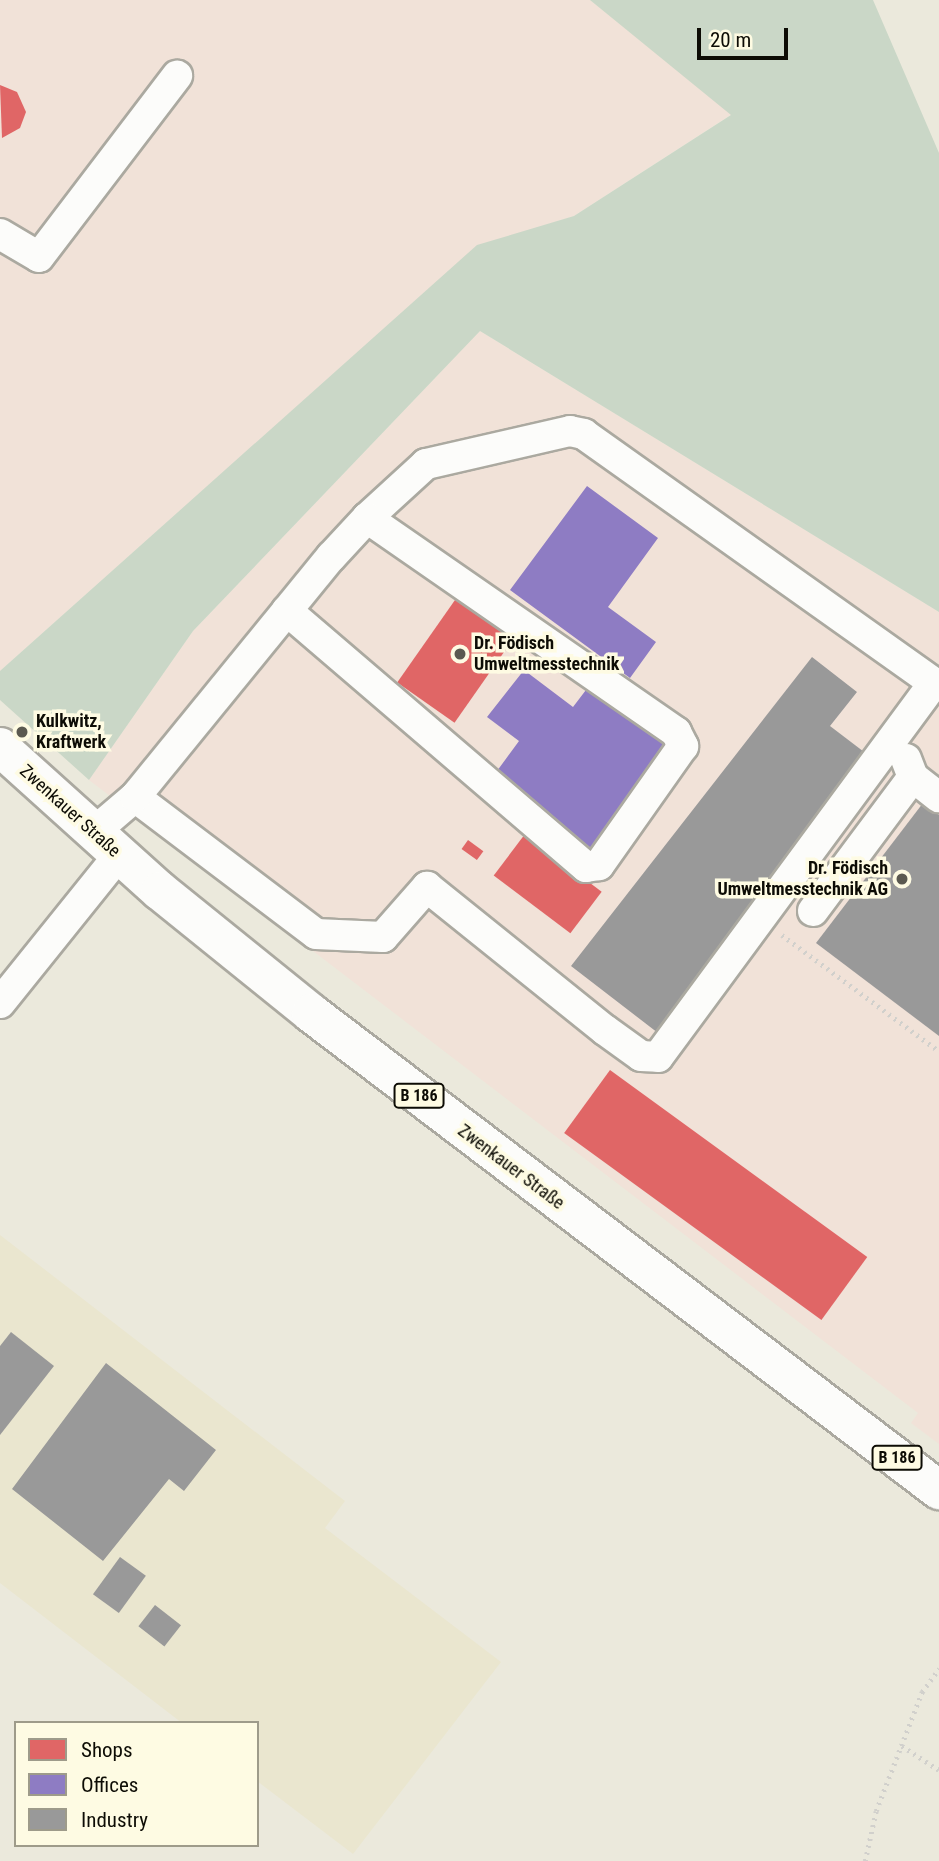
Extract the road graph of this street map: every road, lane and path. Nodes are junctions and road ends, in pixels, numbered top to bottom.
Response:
1 (177, 76) dead end
2 (0, 234) edge
3 (368, 518) junction
4 (287, 611) junction
5 (896, 734) junction
6 (0, 747) edge
7 (913, 777) junction
8 (135, 797) junction
9 (939, 797) edge
10 (106, 844) junction
11 (813, 911) dead end
12 (760, 919) junction
13 (0, 1003) edge
14 (939, 1051) edge
15 (939, 1490) edge
16 (939, 1670) edge
17 (902, 1746) junction
18 (939, 1770) edge
19 (865, 1861) edge

1 - 2 lane
3 - 4 lane
3 - 4 lane
3 - 5 lane
4 - 8 lane
5 - 7 lane
5 - 12 lane
6 - 10 main road, Zwenkauer Straße / B 186
7 - 9 lane
7 - 11 lane
8 - 10 lane
8 - 12 lane
10 - 13 lane
10 - 15 main road, Zwenkauer Straße / B 186
12 - 14 path
16 - 17 path
17 - 18 path
17 - 19 path

